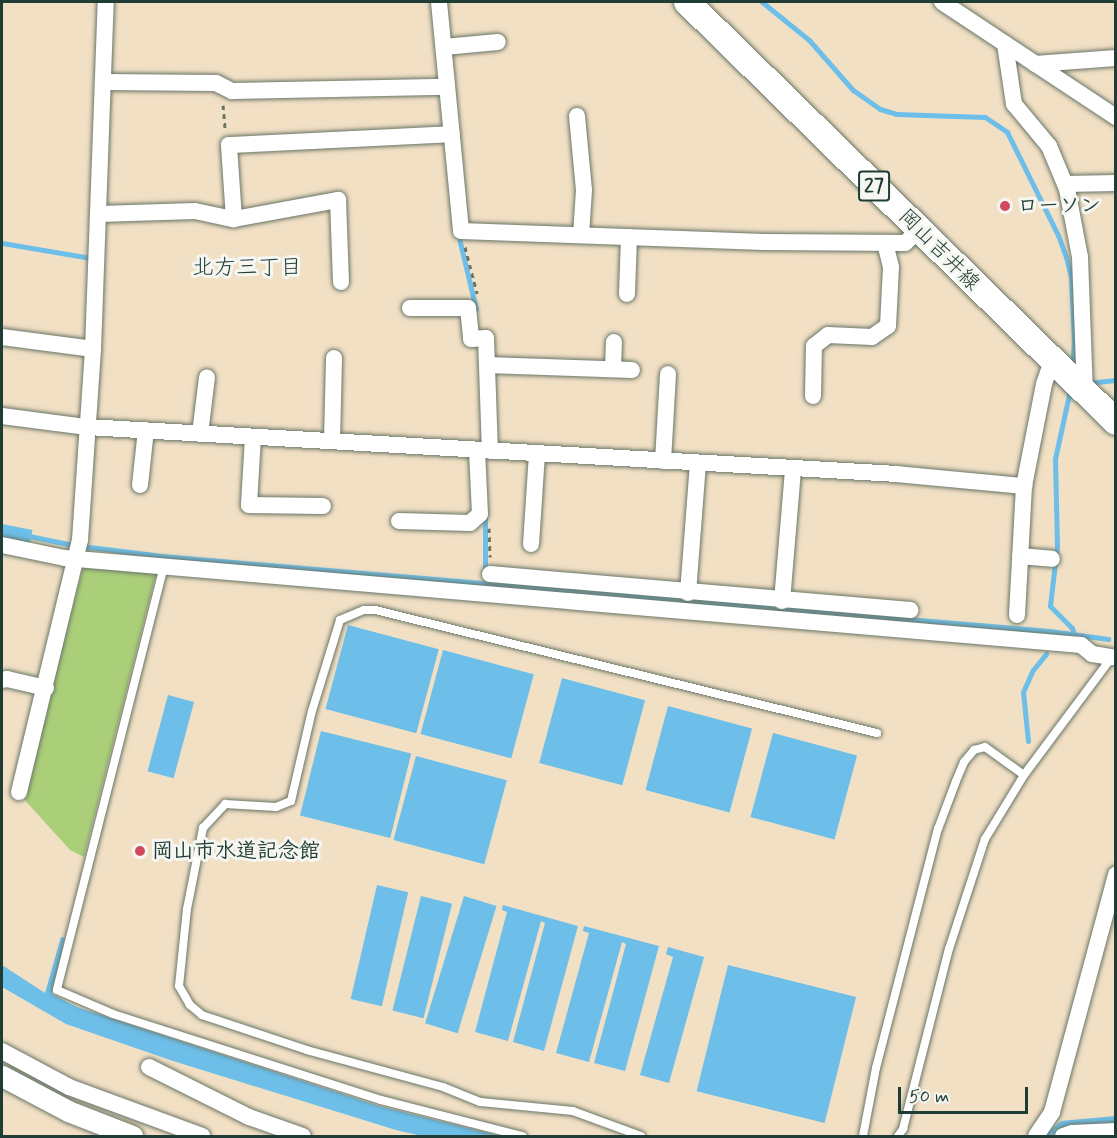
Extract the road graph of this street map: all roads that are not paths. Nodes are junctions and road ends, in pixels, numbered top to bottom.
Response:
1 (106, 2) edge
2 (439, 2) edge
3 (687, 2) edge
4 (942, 2) edge
5 (498, 42) dead end
6 (1005, 44) junction
7 (444, 47) junction
8 (1116, 57) edge
9 (1035, 64) junction
10 (103, 82) junction
11 (443, 87) junction
12 (577, 116) dead end
13 (1116, 117) edge
14 (448, 134) junction
15 (1065, 183) junction
16 (1116, 183) edge
17 (99, 214) junction
18 (234, 219) junction
19 (919, 230) junction
20 (581, 236) junction
21 (629, 237) junction
22 (885, 243) junction
23 (341, 282) dead end
24 (627, 294) dead end
25 (410, 308) dead end
26 (2, 337) edge
27 (614, 342) dead end
28 (88, 348) junction
29 (334, 358) dead end
30 (487, 365) junction
31 (613, 369) junction
32 (632, 370) dead end
33 (668, 374) dead end
34 (207, 377) dead end
35 (1075, 380) junction
36 (813, 396) dead end
37 (2, 416) edge
38 (1116, 422) edge
39 (82, 427) junction
40 (146, 430) junction
41 (200, 434) junction
42 (253, 437) junction
43 (332, 441) junction
44 (483, 451) junction
45 (537, 454) junction
46 (663, 461) junction
47 (698, 463) junction
48 (793, 468) junction
49 (140, 485) dead end
50 (1024, 486) junction
51 (323, 506) dead end
52 (399, 521) dead end
53 (531, 544) dead end
54 (2, 545) edge
55 (79, 550) junction
56 (1020, 556) junction
57 (1052, 559) dead end
58 (164, 566) junction
59 (490, 574) dead end
60 (534, 588) junction
61 (688, 592) junction
62 (782, 601) junction
63 (910, 610) dead end
64 (1017, 615) dead end
65 (1114, 655) edge
66 (2, 680) edge
67 (46, 688) junction
68 (877, 733) dead end
69 (1024, 775) junction
70 (19, 792) dead end
71 (1116, 874) edge
72 (2, 1051) edge
73 (149, 1067) dead end
74 (2, 1076) edge
75 (1050, 1115) junction
76 (1116, 1131) edge
77 (132, 1137) edge
78 (202, 1137) edge
79 (303, 1137) edge
80 (522, 1137) edge
81 (641, 1137) edge
82 (862, 1137) edge
83 (898, 1137) edge
84 (1036, 1137) edge
85 (1062, 1137) edge

1 - 10 street
2 - 7 street
3 - 19 main road, 岡山吉井線 / 27
4 - 6 street
5 - 7 street
6 - 9 street
6 - 15 street
7 - 11 street
8 - 9 street
9 - 13 street
10 - 11 street
10 - 17 street
11 - 14 street
12 - 20 street
14 - 18 street
14 - 20 street
15 - 16 street
15 - 35 street
17 - 18 street
17 - 28 street
18 - 23 street
19 - 22 street
19 - 35 main road, 岡山吉井線 / 27
20 - 21 street
21 - 22 street
21 - 24 street
22 - 36 street
25 - 30 street
26 - 28 street
27 - 31 street
28 - 39 street
29 - 43 street
30 - 31 street
30 - 44 street
31 - 32 street
33 - 46 street
34 - 41 street
35 - 38 main road, 岡山吉井線 / 27
35 - 50 street
37 - 39 street
39 - 40 street
39 - 55 street
40 - 41 street
40 - 49 street
41 - 42 street
42 - 43 street
42 - 51 street
43 - 44 street
44 - 45 street
44 - 52 street
45 - 46 street
45 - 53 street
46 - 47 street
47 - 48 street
47 - 61 street
48 - 50 street
48 - 62 street
50 - 56 street
54 - 55 street
55 - 58 street
55 - 67 street
56 - 57 street
56 - 64 street
58 - 60 street
58 - 80 lane
59 - 60 street
60 - 61 street
60 - 65 street
61 - 62 street
62 - 63 street
65 - 69 lane
66 - 67 street
67 - 70 street
68 - 81 lane
69 - 82 lane
69 - 83 lane
71 - 75 street
72 - 78 street
73 - 79 street
74 - 77 street
75 - 84 street
75 - 85 street
76 - 85 street

